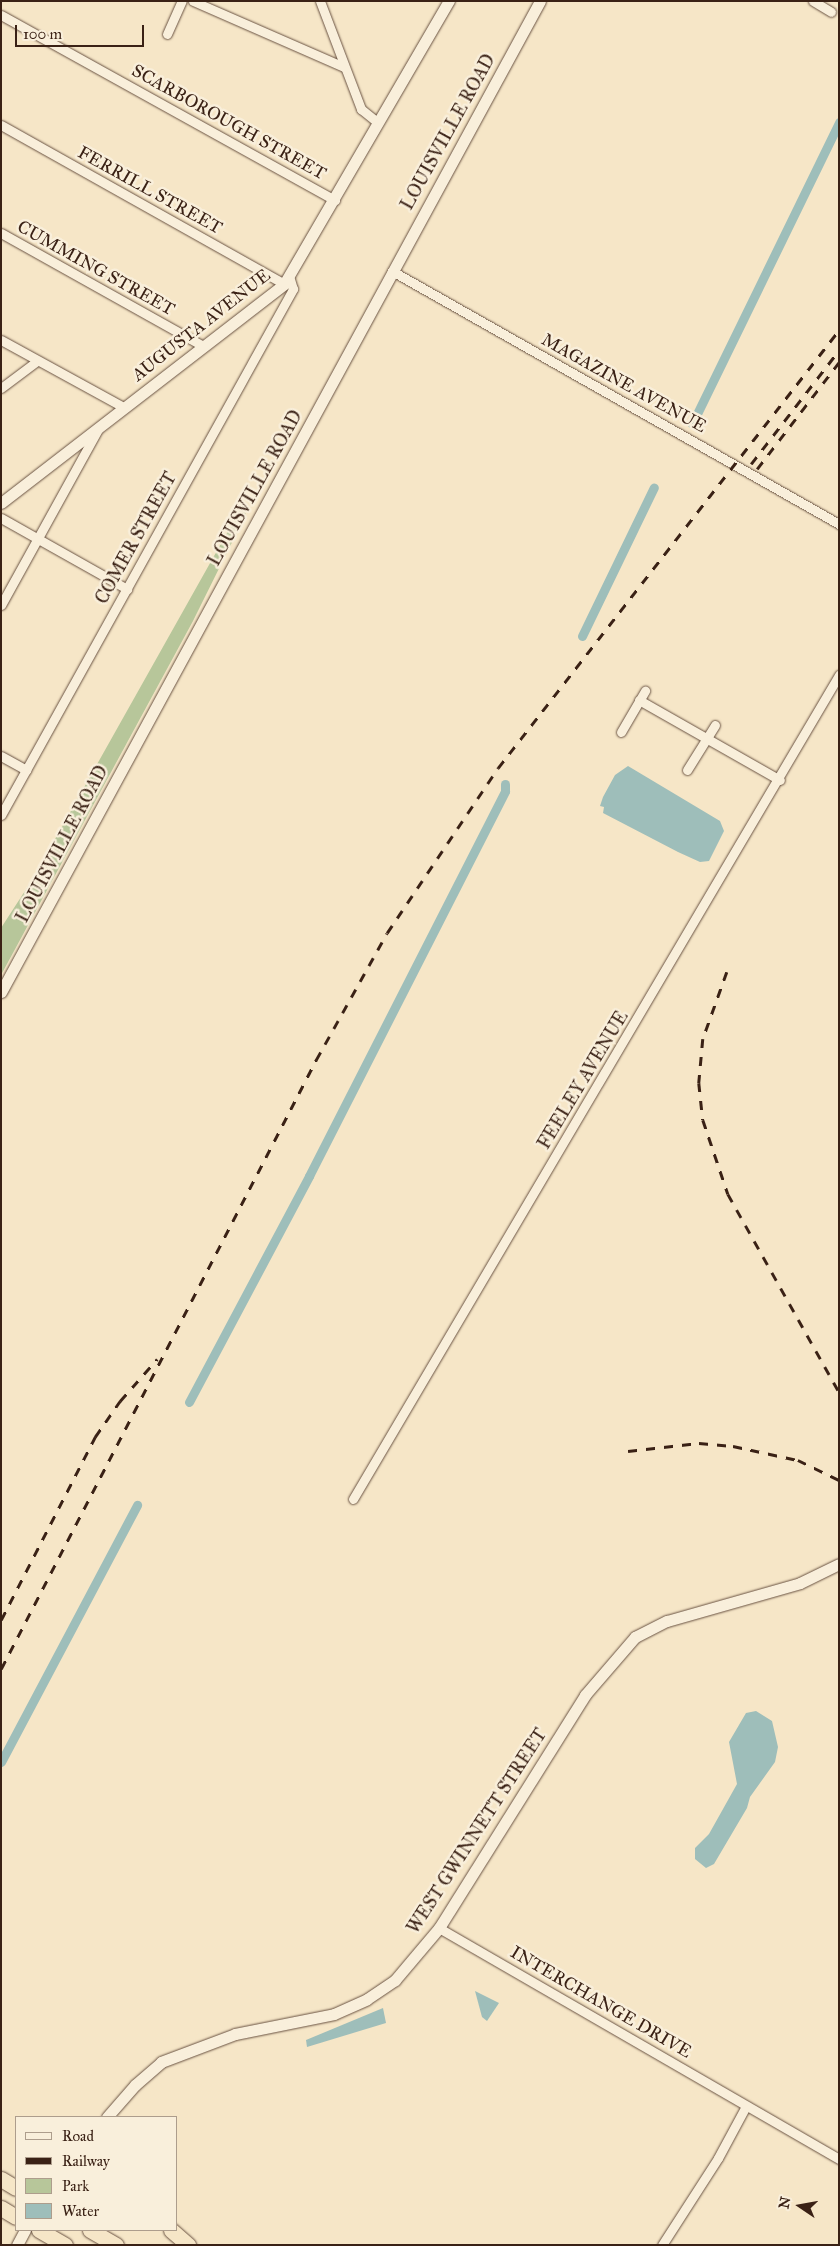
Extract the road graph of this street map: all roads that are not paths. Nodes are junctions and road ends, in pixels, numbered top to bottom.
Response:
1 (182, 1) edge
2 (193, 1) edge
3 (320, 1) edge
4 (448, 1) edge
5 (540, 1) edge
6 (814, 1) edge
7 (831, 12) dead end
8 (1, 15) edge
9 (167, 34) dead end
10 (344, 66) junction
11 (378, 123) junction
12 (1, 124) edge
13 (335, 200) junction
14 (1, 233) edge
15 (392, 271) junction
16 (286, 280) junction
17 (1, 340) edge
18 (201, 346) junction
19 (37, 361) junction
20 (1, 388) edge
21 (125, 408) junction
22 (98, 429) junction
23 (1, 503) edge
24 (1, 518) edge
25 (839, 524) edge
26 (38, 539) junction
27 (127, 589) junction
28 (1, 606) edge
29 (839, 675) edge
30 (645, 691) dead end
31 (639, 700) junction
32 (715, 725) dead end
33 (621, 732) dead end
34 (706, 738) junction
35 (1, 756) edge
36 (26, 770) junction
37 (687, 770) dead end
38 (780, 780) junction
39 (1, 815) edge
40 (1, 992) edge
41 (353, 1499) dead end
42 (839, 1564) edge
43 (439, 1928) junction
44 (746, 2106) junction
45 (108, 2116) edge
46 (839, 2159) edge
47 (1, 2179) edge
48 (15, 2187) edge
49 (1, 2208) edge
50 (15, 2216) edge
51 (24, 2231) edge
52 (92, 2231) edge
53 (172, 2231) edge
54 (45, 2233) edge
55 (17, 2245) edge
56 (65, 2245) edge
57 (116, 2245) edge
58 (188, 2245) edge
59 (662, 2245) edge

1 - 9 street
2 - 10 street
3 - 10 street
4 - 11 main road, AUGUSTA AVENUE
5 - 15 main road, LOUISVILLE ROAD
6 - 7 street
8 - 13 street, SCARBOROUGH STREET
10 - 11 street
11 - 13 main road, AUGUSTA AVENUE
12 - 16 street, FERRILL STREET
13 - 16 main road, AUGUSTA AVENUE
14 - 18 street, CUMMING STREET
15 - 25 street, MAGAZINE AVENUE
15 - 40 main road, LOUISVILLE ROAD
16 - 18 main road, AUGUSTA AVENUE
16 - 27 street, COMER STREET
17 - 19 street
18 - 21 main road, AUGUSTA AVENUE
19 - 20 street
19 - 21 street
21 - 22 main road, AUGUSTA AVENUE
22 - 23 main road, AUGUSTA AVENUE
22 - 26 street
24 - 26 street
26 - 27 street
26 - 28 street
27 - 36 street, COMER STREET
29 - 38 street, FEELEY AVENUE
30 - 31 street
31 - 33 street
31 - 34 street
32 - 34 street
34 - 37 street
34 - 38 street
35 - 36 street
36 - 39 street, COMER STREET
38 - 41 street, FEELEY AVENUE
42 - 43 main road, WEST GWINNETT STREET
43 - 44 street, INTERCHANGE DRIVE
43 - 45 main road, WEST GWINNETT STREET
44 - 46 street, INTERCHANGE DRIVE
44 - 59 street
47 - 48 highway
49 - 50 highway
51 - 55 main road
52 - 57 highway
53 - 58 highway
54 - 56 highway

